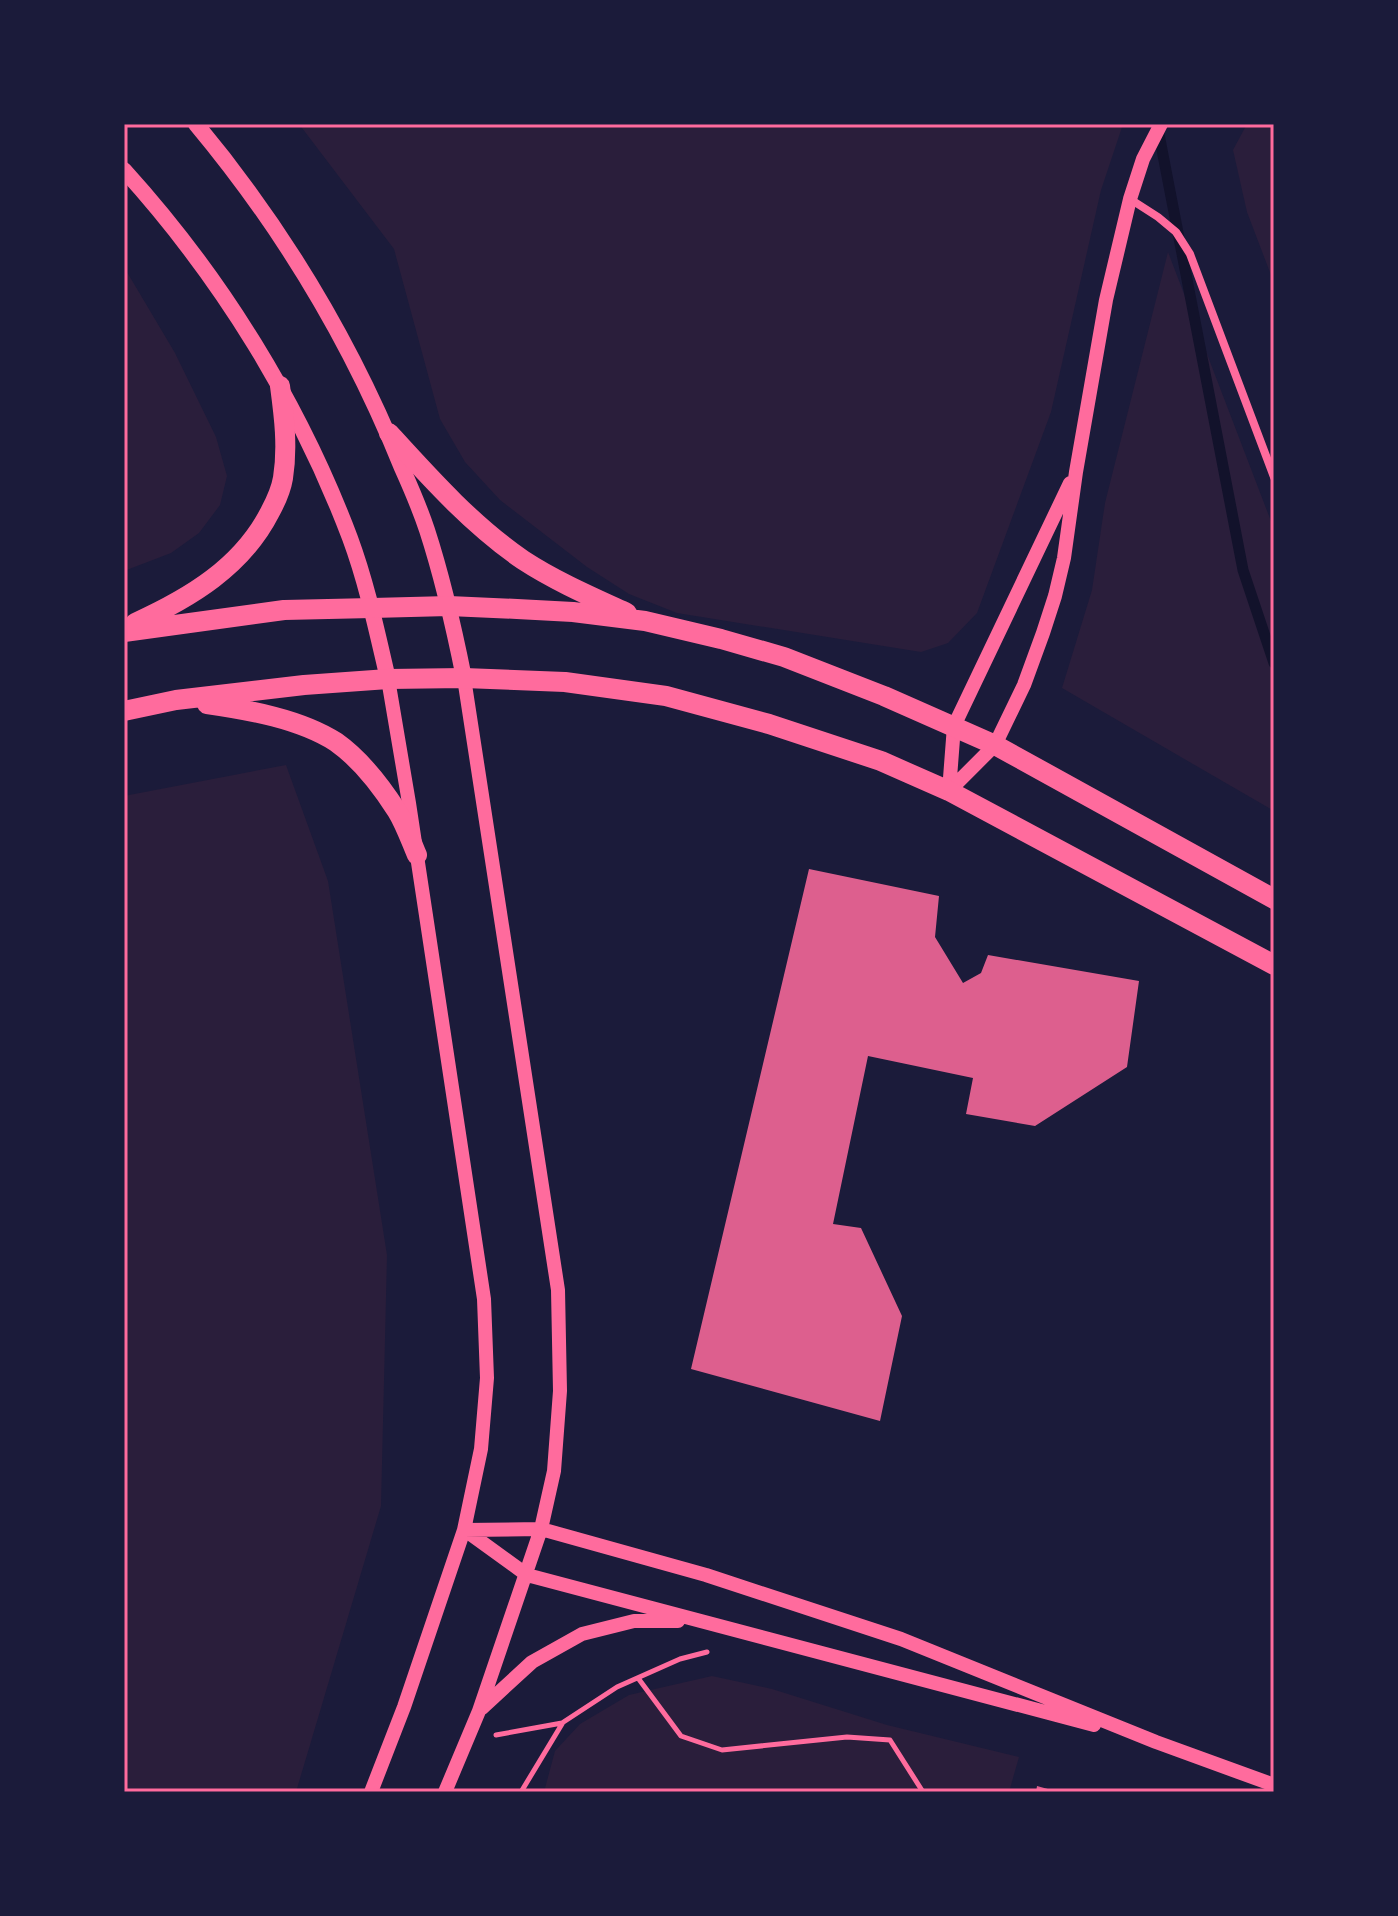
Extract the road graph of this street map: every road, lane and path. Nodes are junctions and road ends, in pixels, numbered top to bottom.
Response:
1 (196, 124) edge
2 (1161, 124) edge
3 (124, 170) edge
4 (1130, 199) junction
5 (280, 386) junction
6 (389, 433) junction
7 (1076, 472) junction
8 (1274, 477) edge
9 (449, 606) junction
10 (372, 608) junction
11 (645, 621) junction
12 (124, 630) edge
13 (464, 678) junction
14 (388, 679) junction
15 (176, 700) junction
16 (124, 711) edge
17 (954, 726) junction
18 (995, 745) junction
19 (949, 791) junction
20 (417, 855) junction
21 (1274, 899) edge
22 (1274, 965) edge
23 (541, 1529) junction
24 (464, 1530) junction
25 (527, 1575) junction
26 (702, 1621) junction
27 (708, 1652) dead end
28 (638, 1678) junction
29 (479, 1711) junction
30 (562, 1723) junction
31 (467, 1740) junction
32 (1156, 1742) junction
33 (1274, 1785) edge
34 (371, 1792) edge
35 (445, 1792) edge
36 (521, 1792) edge
37 (923, 1792) edge

1 - 6 main road
2 - 4 street
3 - 5 main road
4 - 7 street
4 - 8 street
5 - 10 main road
5 - 12 main road
6 - 9 main road
6 - 11 main road
7 - 17 street
7 - 18 street
9 - 10 main road
9 - 11 main road
9 - 13 main road
10 - 12 main road
10 - 14 main road
11 - 17 main road
13 - 14 main road
13 - 19 main road
13 - 23 street
14 - 15 main road
14 - 20 street
15 - 16 main road
15 - 20 main road
17 - 18 main road
17 - 19 street
18 - 19 street
18 - 21 main road
19 - 22 main road
20 - 24 street
23 - 24 street
23 - 25 street
23 - 32 street
24 - 25 street
24 - 34 street
25 - 26 street
25 - 29 street
26 - 29 street
26 - 32 street
27 - 28 path
28 - 30 path
28 - 37 path
29 - 31 street
30 - 31 path
30 - 36 path
31 - 35 street
32 - 33 street

